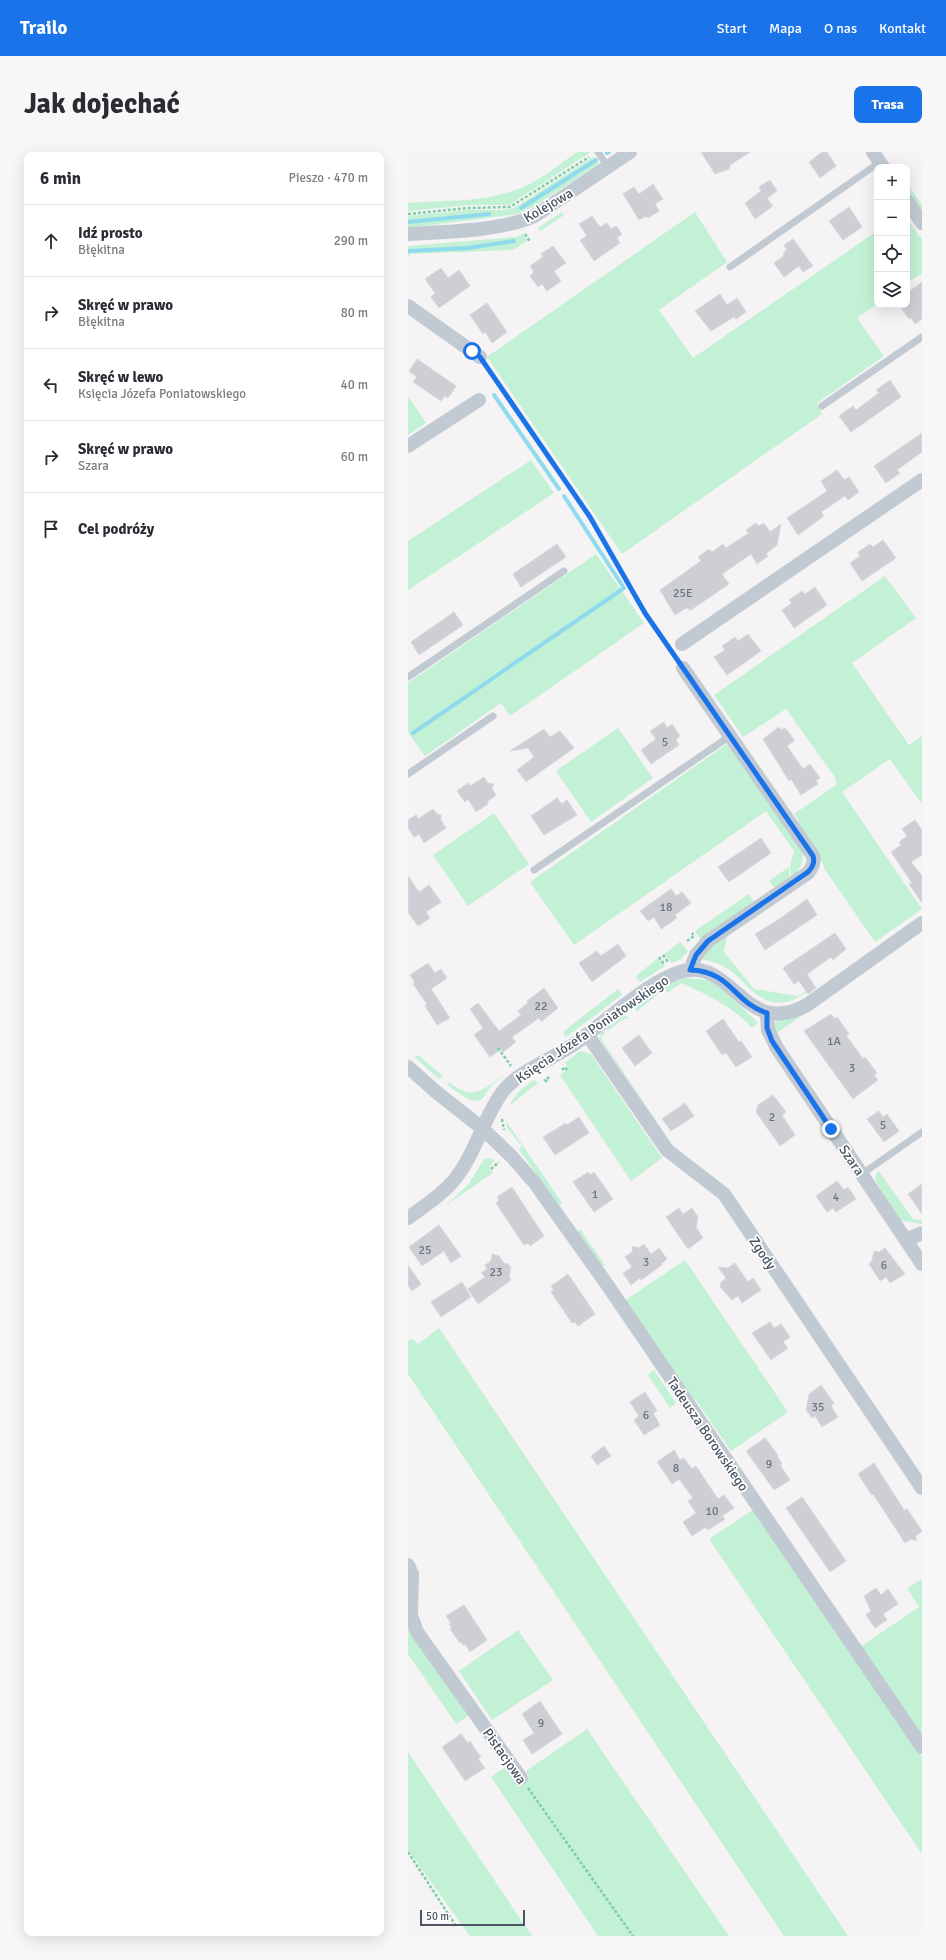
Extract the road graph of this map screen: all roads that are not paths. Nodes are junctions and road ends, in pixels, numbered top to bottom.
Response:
1 (598, 152) edge
2 (630, 152) edge
3 (879, 160) edge
4 (608, 167) junction
5 (910, 205) edge
6 (922, 223) edge
7 (408, 234) edge
8 (730, 267) dead end
9 (408, 306) edge
10 (922, 336) edge
11 (480, 357) road end
12 (479, 400) dead end
13 (822, 406) dead end
14 (408, 446) edge
15 (922, 480) edge
16 (564, 571) dead end
17 (682, 644) dead end
18 (683, 668) road end
19 (408, 677) edge
20 (493, 716) dead end
21 (730, 736) junction
22 (408, 774) edge
23 (534, 870) dead end
24 (922, 923) edge
25 (690, 970) junction
26 (767, 1013) junction
27 (587, 1034) junction
28 (408, 1067) edge
29 (483, 1129) junction
30 (922, 1132) edge
31 (862, 1174) junction
32 (408, 1218) edge
33 (922, 1233) edge
34 (906, 1240) junction
35 (922, 1264) edge
36 (922, 1488) edge
37 (408, 1565) edge
38 (922, 1747) edge
39 (521, 1778) road end

1 - 4 lane
2 - 4 street, Kolejowa
3 - 8 lane
4 - 7 street, Kolejowa
5 - 6 street
9 - 11 street
10 - 13 lane
12 - 14 street
15 - 17 street
16 - 19 lane
18 - 21 street
20 - 22 lane
21 - 23 lane
21 - 25 street
24 - 26 street, Księcia Józefa Poniatowskiego
25 - 26 street, Księcia Józefa Poniatowskiego
25 - 27 street, Księcia Józefa Poniatowskiego
26 - 31 street, Szara
27 - 29 street, Księcia Józefa Poniatowskiego
27 - 36 street, Zgody
28 - 29 street, Tadeusza Borowskiego
29 - 32 street, Księcia Józefa Poniatowskiego
29 - 38 street, Tadeusza Borowskiego
30 - 31 lane
31 - 34 street, Szara
33 - 34 street
34 - 35 street, Szara
37 - 39 street, Pistacjowa

